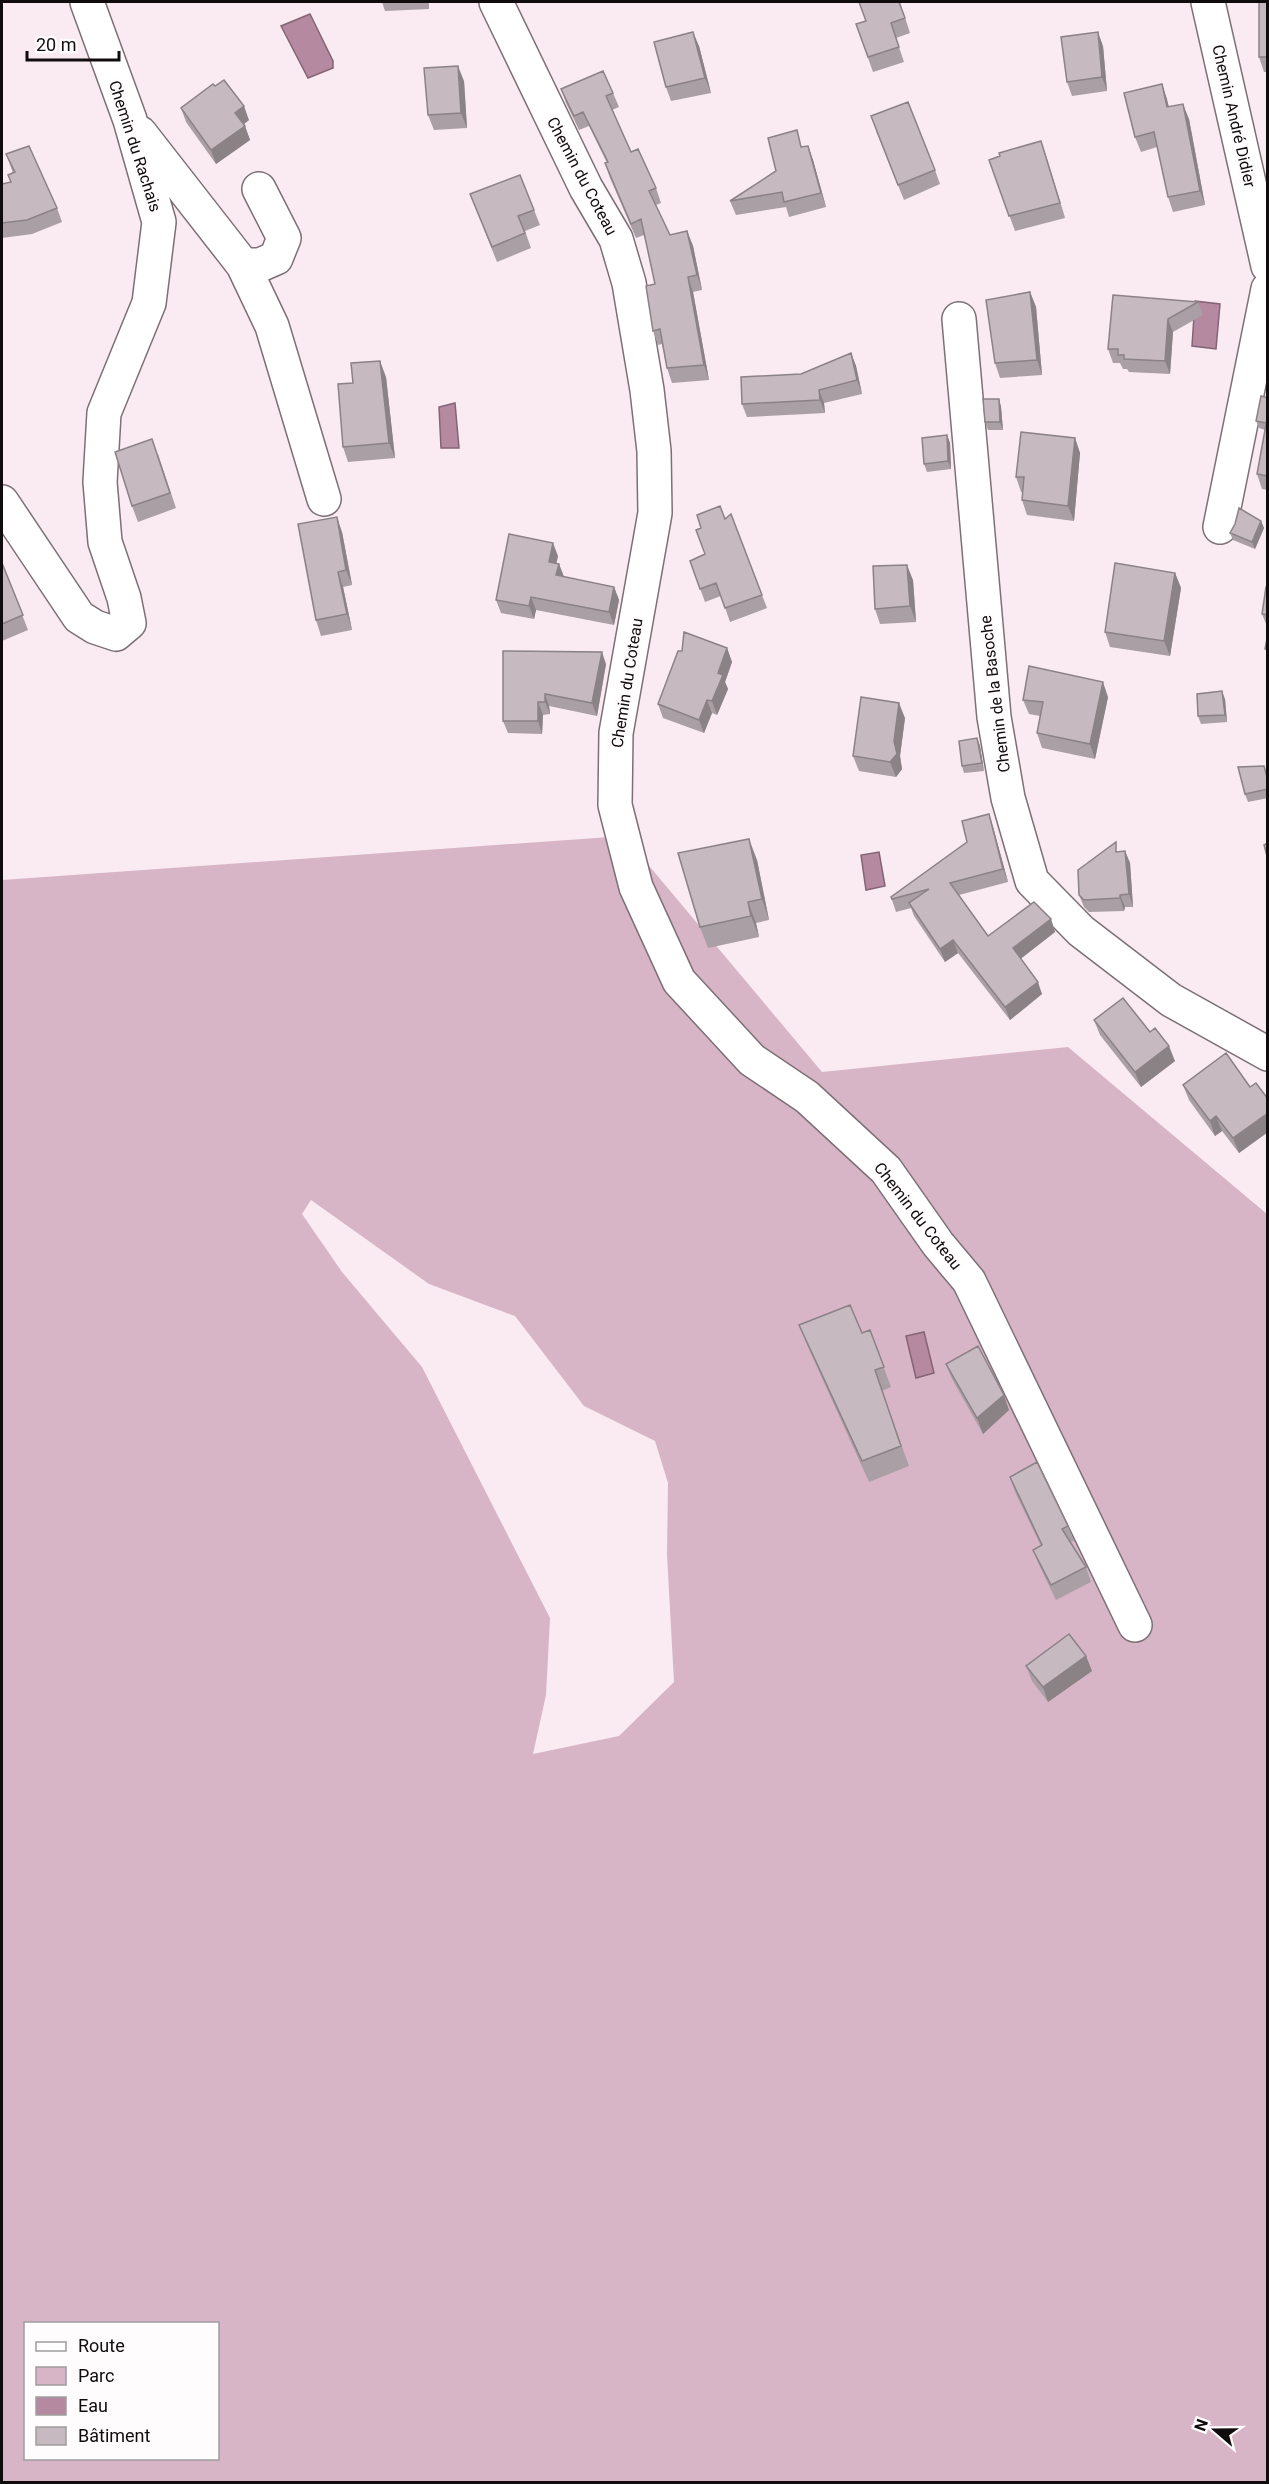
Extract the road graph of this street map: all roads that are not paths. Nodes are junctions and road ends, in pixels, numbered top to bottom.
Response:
1 (87, 2) edge
2 (496, 2) edge
3 (1208, 2) edge
4 (130, 120) junction
5 (259, 189) dead end
6 (243, 265) junction
7 (1268, 266) edge
8 (1268, 290) edge
9 (959, 319) dead end
10 (324, 499) dead end
11 (2, 502) edge
12 (1220, 527) dead end
13 (1268, 1054) edge
14 (1135, 1625) dead end

1 - 4 street, Chemin du Rachais
2 - 14 street, Chemin du Coteau
3 - 7 street, Chemin André Didier
4 - 6 street
4 - 11 street, Chemin du Rachais
5 - 6 street
6 - 10 street
8 - 12 street
9 - 13 street, Chemin de la Basoche

